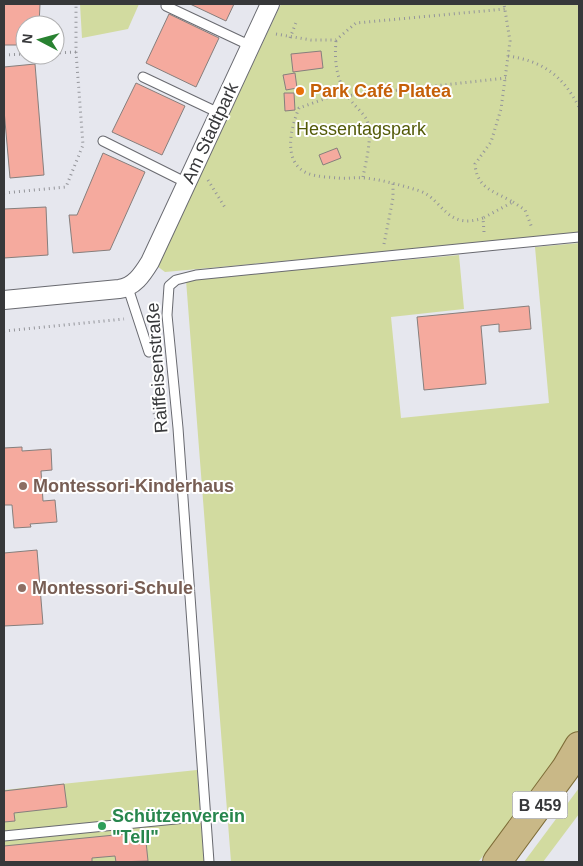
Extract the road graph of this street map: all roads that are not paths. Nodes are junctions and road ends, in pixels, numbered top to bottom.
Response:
1 (270, 4) edge
2 (166, 6) dead end
3 (251, 46) junction
4 (143, 77) dead end
5 (219, 113) junction
6 (103, 141) dead end
7 (187, 183) junction
8 (579, 238) edge
9 (128, 288) junction
10 (4, 300) edge
11 (149, 352) dead end
12 (579, 746) edge
13 (206, 816) junction
14 (4, 836) edge
15 (210, 862) edge
16 (497, 862) edge

1 - 3 street, Am Stadtpark
2 - 3 lane
3 - 5 street, Am Stadtpark
4 - 5 lane
5 - 7 street, Am Stadtpark
6 - 7 lane
7 - 9 street, Am Stadtpark
8 - 13 lane, Raiffeisenstraße
9 - 10 street
9 - 11 lane
12 - 16 main road, B 459
13 - 14 lane
13 - 15 lane, Raiffeisenstraße

